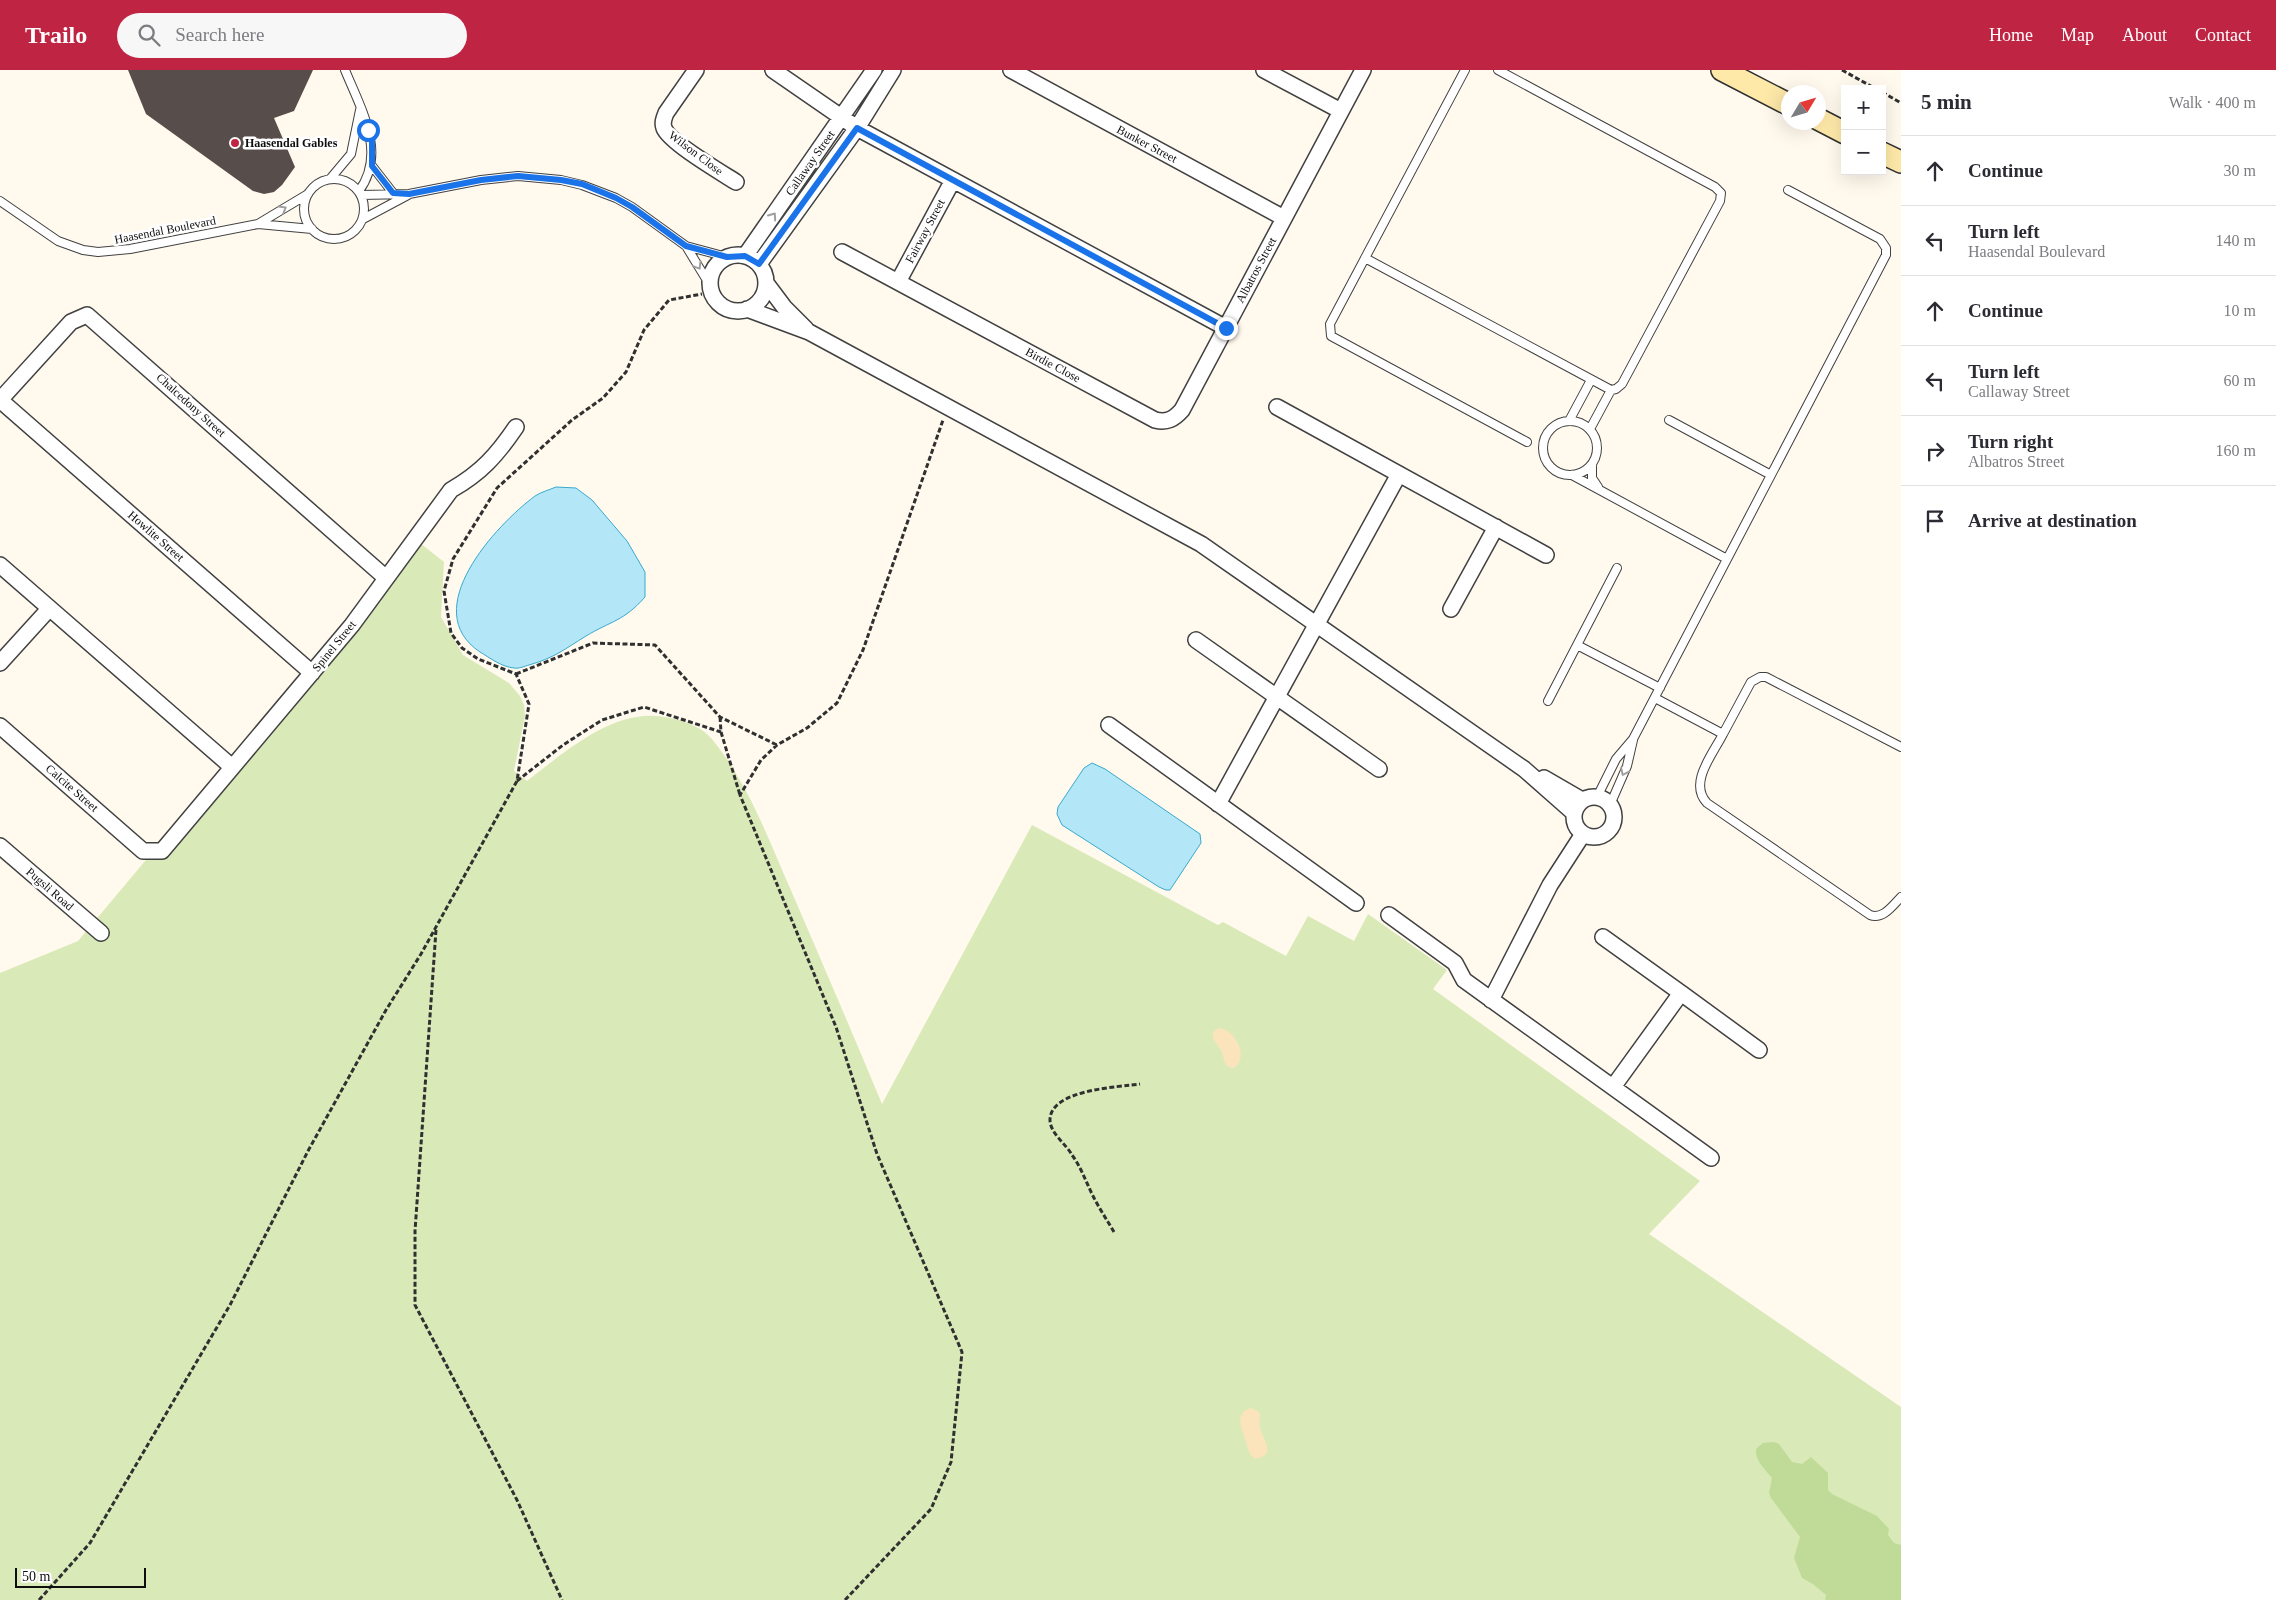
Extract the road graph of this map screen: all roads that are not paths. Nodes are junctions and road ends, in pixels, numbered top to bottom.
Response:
1 (345, 70) edge
2 (696, 70) edge
3 (772, 70) edge
4 (874, 70) edge
5 (893, 70) edge
6 (1010, 70) edge
7 (1264, 70) edge
8 (1363, 70) edge
9 (1465, 70) edge
10 (1498, 70) edge
11 (1722, 70) edge
12 (1781, 100) edge
13 (361, 108) junction
14 (1341, 111) junction
15 (842, 117) junction
16 (1826, 123) edge
17 (857, 128) junction
18 (1841, 131) edge
19 (1886, 155) edge
20 (1901, 162) edge
21 (372, 166) junction
22 (330, 179) junction
23 (953, 180) junction
24 (736, 182) dead end
25 (1788, 190) dead end
26 (360, 193) junction
27 (393, 193) junction
28 (308, 194) junction
29 (409, 194) junction
30 (0, 201) edge
31 (1284, 218) junction
32 (363, 219) junction
33 (258, 224) junction
34 (312, 229) junction
35 (686, 246) junction
36 (842, 252) dead end
37 (745, 256) junction
38 (727, 257) junction
39 (1365, 258) junction
40 (759, 264) junction
41 (898, 282) junction
42 (766, 283) junction
43 (711, 290) junction
44 (746, 309) junction
45 (1226, 328) junction
46 (809, 332) junction
47 (1592, 380) junction
48 (1611, 390) junction
49 (0, 400) edge
50 (1277, 408) dead end
51 (1668, 420) dead end
52 (1569, 421) junction
53 (516, 427) dead end
54 (1590, 429) junction
55 (1528, 442) dead end
56 (1592, 464) junction
57 (1399, 474) junction
58 (1572, 475) junction
59 (1771, 475) junction
60 (1602, 491) junction
61 (1496, 527) junction
62 (1546, 554) dead end
63 (1727, 559) junction
64 (0, 565) edge
65 (1617, 568) dead end
66 (386, 578) junction
67 (49, 609) junction
68 (1451, 610) dead end
69 (1317, 624) junction
70 (1196, 640) dead end
71 (1577, 645) junction
72 (0, 662) edge
73 (312, 673) junction
74 (1660, 688) junction
75 (1277, 698) junction
76 (1654, 698) junction
77 (1548, 700) dead end
78 (1109, 725) dead end
79 (0, 726) edge
80 (1724, 734) junction
81 (1633, 738) junction
82 (1901, 747) edge
83 (232, 767) junction
84 (1379, 769) dead end
85 (1524, 769) junction
86 (1597, 797) junction
87 (1582, 800) junction
88 (1218, 804) junction
89 (1610, 805) junction
90 (1574, 813) junction
91 (1583, 834) junction
92 (0, 846) edge
93 (143, 851) joint
94 (1901, 897) edge
95 (1356, 903) dead end
96 (1389, 915) dead end
97 (101, 933) dead end
98 (1603, 937) dead end
99 (1681, 993) junction
100 (1491, 1000) junction
101 (1759, 1050) dead end
102 (1613, 1087) junction
103 (1711, 1158) dead end

1 - 13 lane
2 - 24 street, Wilson Close
3 - 15 street
4 - 15 street, Callaway Street
5 - 17 street, Callaway Street
6 - 31 street, Bunker Street
7 - 14 street
8 - 14 street, Albatros Street
9 - 39 lane
10 - 48 lane
11 - 12 main road
13 - 21 lane
13 - 22 lane, Haasendal Boulevard
14 - 31 street, Albatros Street
15 - 17 street
37 -> 15 street, Callaway Street
16 - 18 main road
17 - 23 street
17 - 40 street, Callaway Street
19 - 20 main road
21 - 26 lane
21 - 27 lane
22 - 26 lane
22 - 28 lane, Haasendal Boulevard
23 - 41 street, Fairway Street
23 - 45 street
25 - 59 lane
26 - 27 lane, Haasendal Boulevard
26 - 32 lane
27 - 29 lane, Haasendal Boulevard
33 -> 28 lane, Haasendal Boulevard
28 - 34 lane
29 - 32 lane, Haasendal Boulevard
29 - 35 lane, Haasendal Boulevard
30 - 33 lane, Haasendal Boulevard
31 - 45 street, Albatros Street
32 - 34 lane, Haasendal Boulevard
33 - 34 lane, Haasendal Boulevard
35 - 38 lane, Haasendal Boulevard
35 -> 43 lane, Haasendal Boulevard
36 - 41 street, Birdie Close
37 - 38 street
37 - 40 street
38 - 43 street
39 - 47 lane
39 - 55 lane
40 - 42 street
41 - 45 street, Birdie Close
42 - 44 street
42 - 46 street
43 - 44 street
44 - 46 street
46 - 69 street
47 - 48 lane
47 - 52 lane
48 - 54 lane
49 - 66 street, Chalcedony Street
49 - 73 street, Howlite Street
50 - 57 street
51 - 59 lane
52 - 54 lane
52 - 58 lane
53 - 66 street, Spinel Street
54 - 56 lane
56 - 58 lane
56 - 60 lane
57 - 61 street
57 - 69 street
58 - 60 lane
59 - 63 lane
60 - 63 lane
61 - 62 street
61 - 68 street
63 - 74 lane
64 - 67 street
65 - 71 lane
66 - 73 street, Spinel Street
67 - 72 street
67 - 83 street
69 - 75 street
69 - 85 street
70 - 75 street
71 - 74 lane
71 - 77 lane
73 - 83 street, Spinel Street
74 - 76 lane
75 - 84 street
75 - 88 street
76 - 80 lane
76 - 81 lane
78 - 88 street
79 - 93 street, Calcite Street
80 - 82 lane
80 - 94 lane
81 - 86 lane
81 -> 89 lane
83 - 93 street, Spinel Street
85 - 87 street
85 - 90 street
86 - 87 street
86 - 89 street
87 - 90 street
88 - 95 street
89 - 91 street
90 - 91 street
91 - 100 street
92 - 97 street, Pugsli Road
96 - 100 street
98 - 99 street
99 - 101 street
99 - 102 street
100 - 102 street
102 - 103 street

